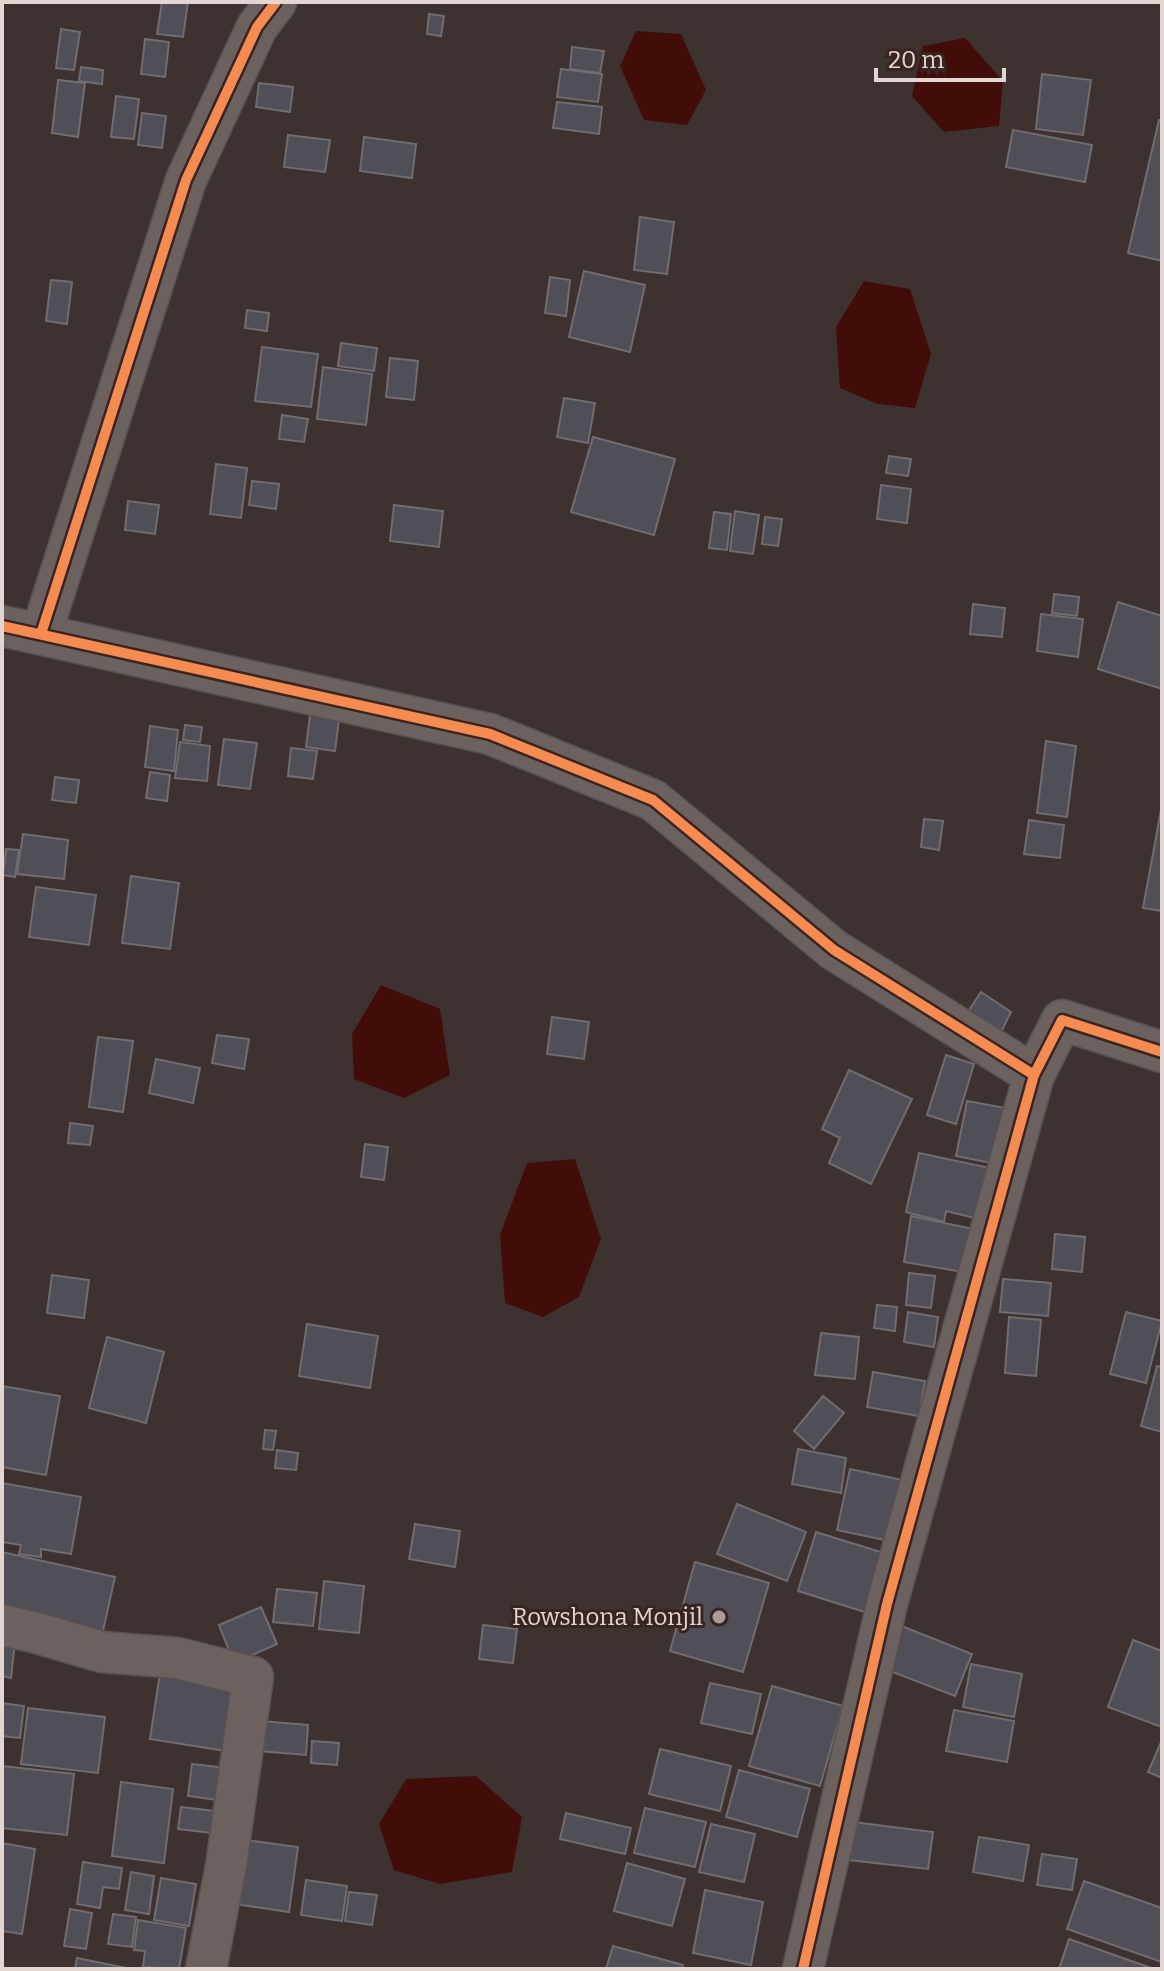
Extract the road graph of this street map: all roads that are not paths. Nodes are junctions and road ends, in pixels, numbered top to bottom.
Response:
1 (276, 2) edge
2 (2, 626) edge
3 (41, 634) junction
4 (1162, 1052) edge
5 (1034, 1075) junction
6 (2, 1625) edge
7 (206, 1969) edge
8 (803, 1969) edge

1 - 3 street
2 - 3 street
3 - 5 street
4 - 5 street
5 - 8 street
6 - 7 street

